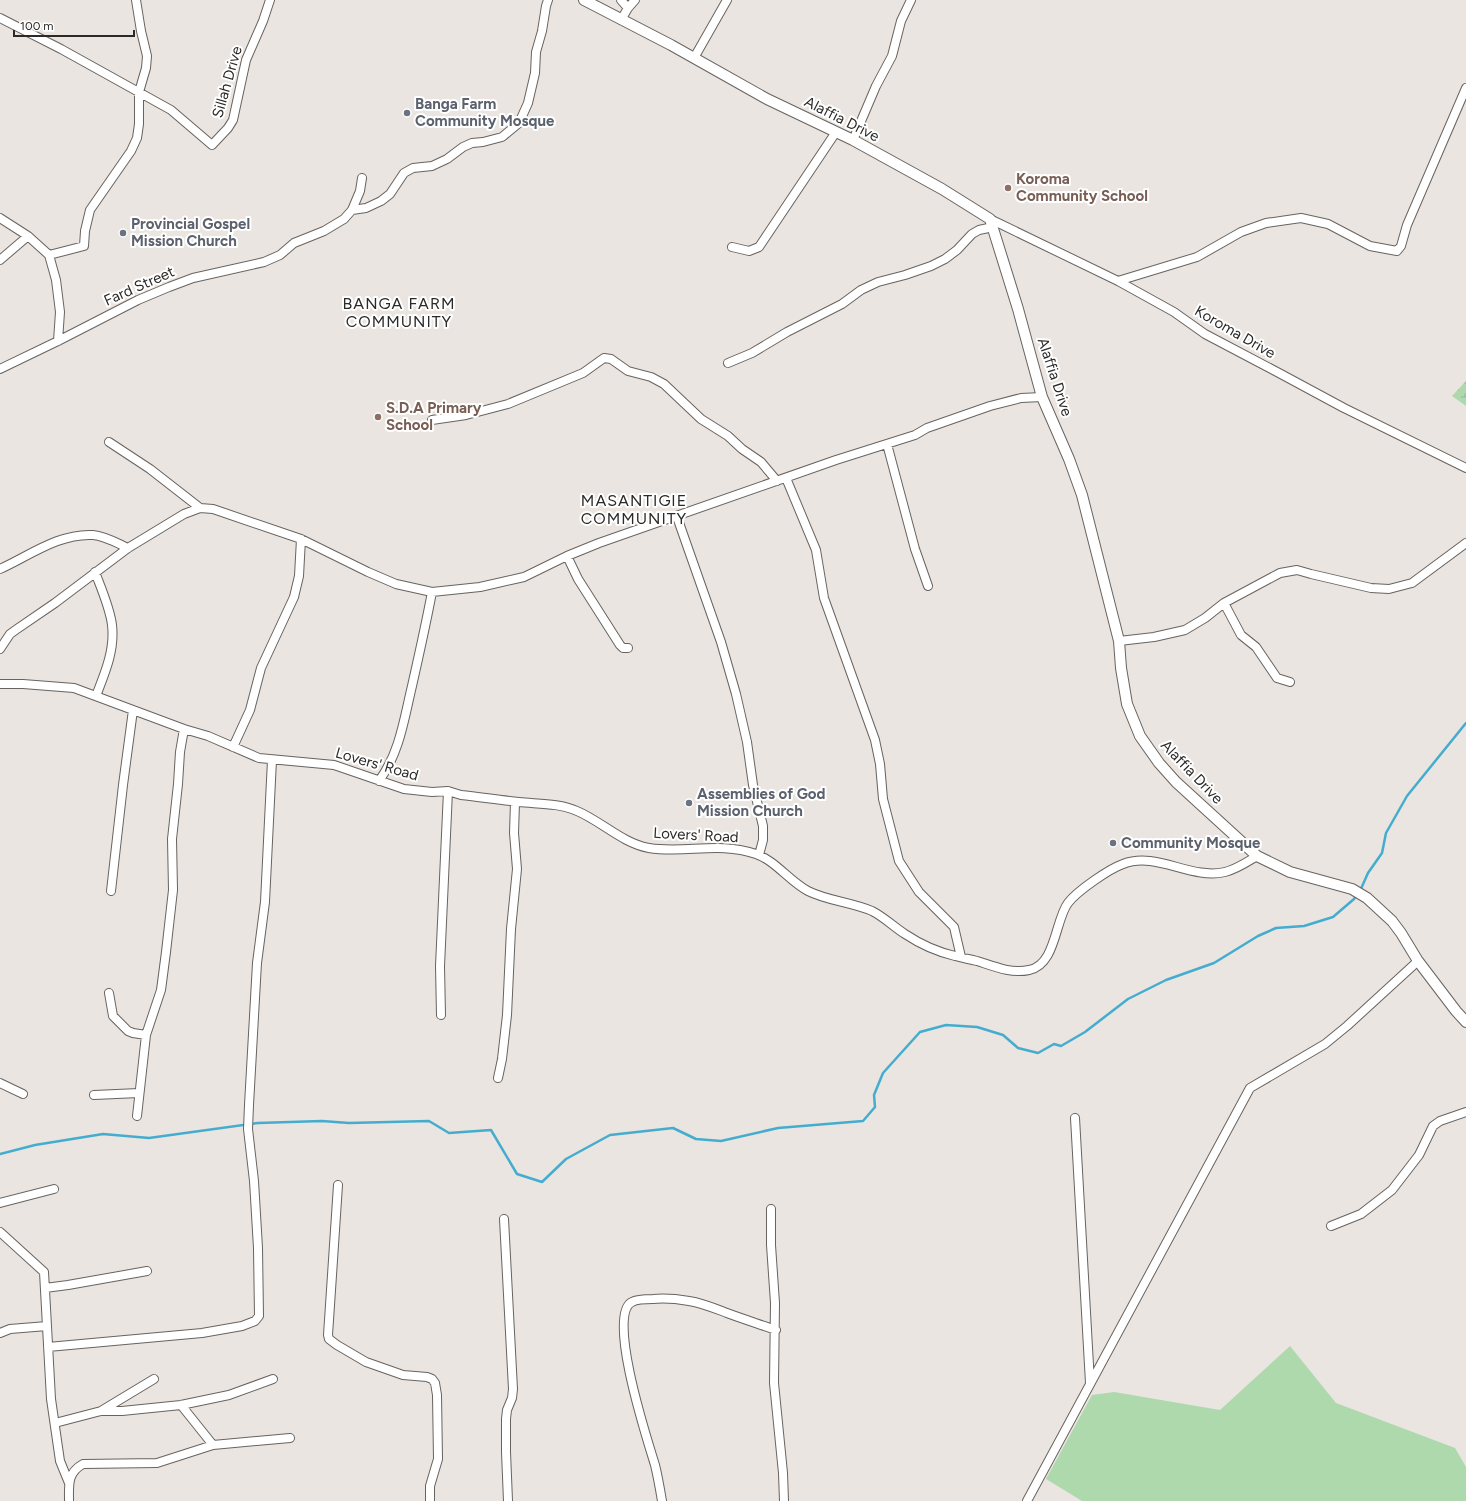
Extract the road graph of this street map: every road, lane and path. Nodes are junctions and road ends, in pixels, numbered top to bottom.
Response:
1 (136, 0) edge
2 (270, 0) edge
3 (548, 0) edge
4 (584, 0) edge
5 (621, 0) edge
6 (635, 0) edge
7 (727, 0) edge
8 (911, 0) edge
9 (628, 8) junction
10 (0, 18) edge
11 (621, 20) junction
12 (694, 58) junction
13 (1466, 88) edge
14 (138, 92) junction
15 (836, 132) junction
16 (853, 140) junction
17 (362, 178) dead end
18 (352, 210) junction
19 (0, 218) edge
20 (992, 223) junction
21 (28, 236) junction
22 (732, 247) dead end
23 (49, 255) junction
24 (0, 260) edge
25 (1118, 281) junction
26 (58, 341) junction
27 (728, 363) dead end
28 (0, 369) edge
29 (1042, 397) junction
30 (432, 420) dead end
31 (109, 442) dead end
32 (887, 444) junction
33 (1466, 468) edge
34 (786, 478) junction
35 (777, 481) junction
36 (200, 508) junction
37 (677, 517) junction
38 (301, 539) junction
39 (1466, 543) edge
40 (128, 548) junction
41 (567, 556) junction
42 (0, 569) edge
43 (95, 572) junction
44 (928, 586) dead end
45 (432, 592) junction
46 (1224, 603) junction
47 (1118, 641) junction
48 (628, 648) dead end
49 (0, 649) edge
50 (1290, 682) dead end
51 (0, 684) edge
52 (96, 696) junction
53 (133, 710) junction
54 (184, 730) junction
55 (233, 747) junction
56 (272, 760) junction
57 (379, 781) junction
58 (448, 791) junction
59 (515, 802) junction
60 (759, 855) junction
61 (1257, 856) junction
62 (112, 891) dead end
63 (961, 957) junction
64 (1418, 961) junction
65 (109, 993) dead end
66 (441, 1015) dead end
67 (1466, 1022) edge
68 (146, 1035) junction
69 (498, 1078) dead end
70 (0, 1083) edge
71 (139, 1093) junction
72 (23, 1094) dead end
73 (94, 1095) dead end
74 (1466, 1112) edge
75 (136, 1116) dead end
76 (1075, 1118) dead end
77 (338, 1185) dead end
78 (54, 1189) dead end
79 (0, 1203) edge
80 (771, 1209) dead end
81 (504, 1219) dead end
82 (1331, 1226) dead end
83 (0, 1232) edge
84 (147, 1271) dead end
85 (45, 1288) junction
86 (47, 1326) junction
87 (776, 1330) junction
88 (0, 1333) edge
89 (48, 1347) junction
90 (154, 1379) dead end
91 (273, 1379) dead end
92 (1090, 1384) junction
93 (181, 1405) junction
94 (101, 1412) junction
95 (55, 1423) junction
96 (290, 1438) dead end
97 (213, 1445) junction
98 (68, 1483) junction
99 (69, 1501) edge
100 (430, 1501) edge
101 (508, 1501) edge
102 (662, 1501) edge
103 (784, 1501) edge
104 (1027, 1501) edge

1 - 14 street
2 - 14 street, Sillah Drive
3 - 18 street
4 - 11 street, Alaffia Drive
5 - 9 street
6 - 9 street
7 - 12 street
8 - 16 street
9 - 11 street
10 - 14 street
11 - 12 street, Alaffia Drive
12 - 15 street, Alaffia Drive
13 - 25 street
14 - 23 street
15 - 16 street, Alaffia Drive
15 - 22 street
16 - 20 street, Alaffia Drive
17 - 18 street
18 - 26 street, Fard Street
19 - 21 street
20 - 25 street, Koroma Drive
20 - 27 street
20 - 29 street, Alaffia Drive
21 - 23 street
21 - 24 street
23 - 26 street
25 - 33 street, Koroma Drive
26 - 28 street, Fard Street
29 - 32 street
29 - 47 street, Alaffia Drive
30 - 35 street
31 - 36 street
32 - 34 street
32 - 44 street
34 - 35 street
34 - 63 street
35 - 37 street
36 - 38 street
36 - 40 street
37 - 41 street
37 - 60 street
38 - 45 street
38 - 55 street
39 - 46 street
40 - 42 street
40 - 43 street
41 - 45 street
41 - 48 street
43 - 49 street
43 - 52 street
45 - 57 street
46 - 47 street
46 - 50 street
47 - 61 street, Alaffia Drive
51 - 52 street, Lovers' Road
52 - 53 street, Lovers' Road
53 - 54 street, Lovers' Road
53 - 62 street
54 - 55 street, Lovers' Road
54 - 68 street
55 - 56 street, Lovers' Road
56 - 57 street, Lovers' Road
56 - 89 street
57 - 58 street, Lovers' Road
58 - 59 street, Lovers' Road
58 - 66 street
59 - 60 street, Lovers' Road
59 - 69 street
60 - 63 street, Lovers' Road
61 - 63 street, Lovers' Road
61 - 64 street, Alaffia Drive
64 - 67 street, Alaffia Drive
64 - 92 street
65 - 68 street
68 - 71 street
70 - 72 street
71 - 73 street
71 - 75 street
74 - 82 street
76 - 92 street
77 - 100 street
78 - 79 street
80 - 87 street
81 - 101 street
83 - 85 street
84 - 85 street
85 - 86 street
86 - 88 street
86 - 89 street
87 - 102 street
87 - 103 street
89 - 95 street
90 - 94 street
91 - 93 street
92 - 104 street
93 - 94 street
93 - 97 street
94 - 95 street
95 - 98 street
96 - 97 street
97 - 98 street
98 - 99 street

